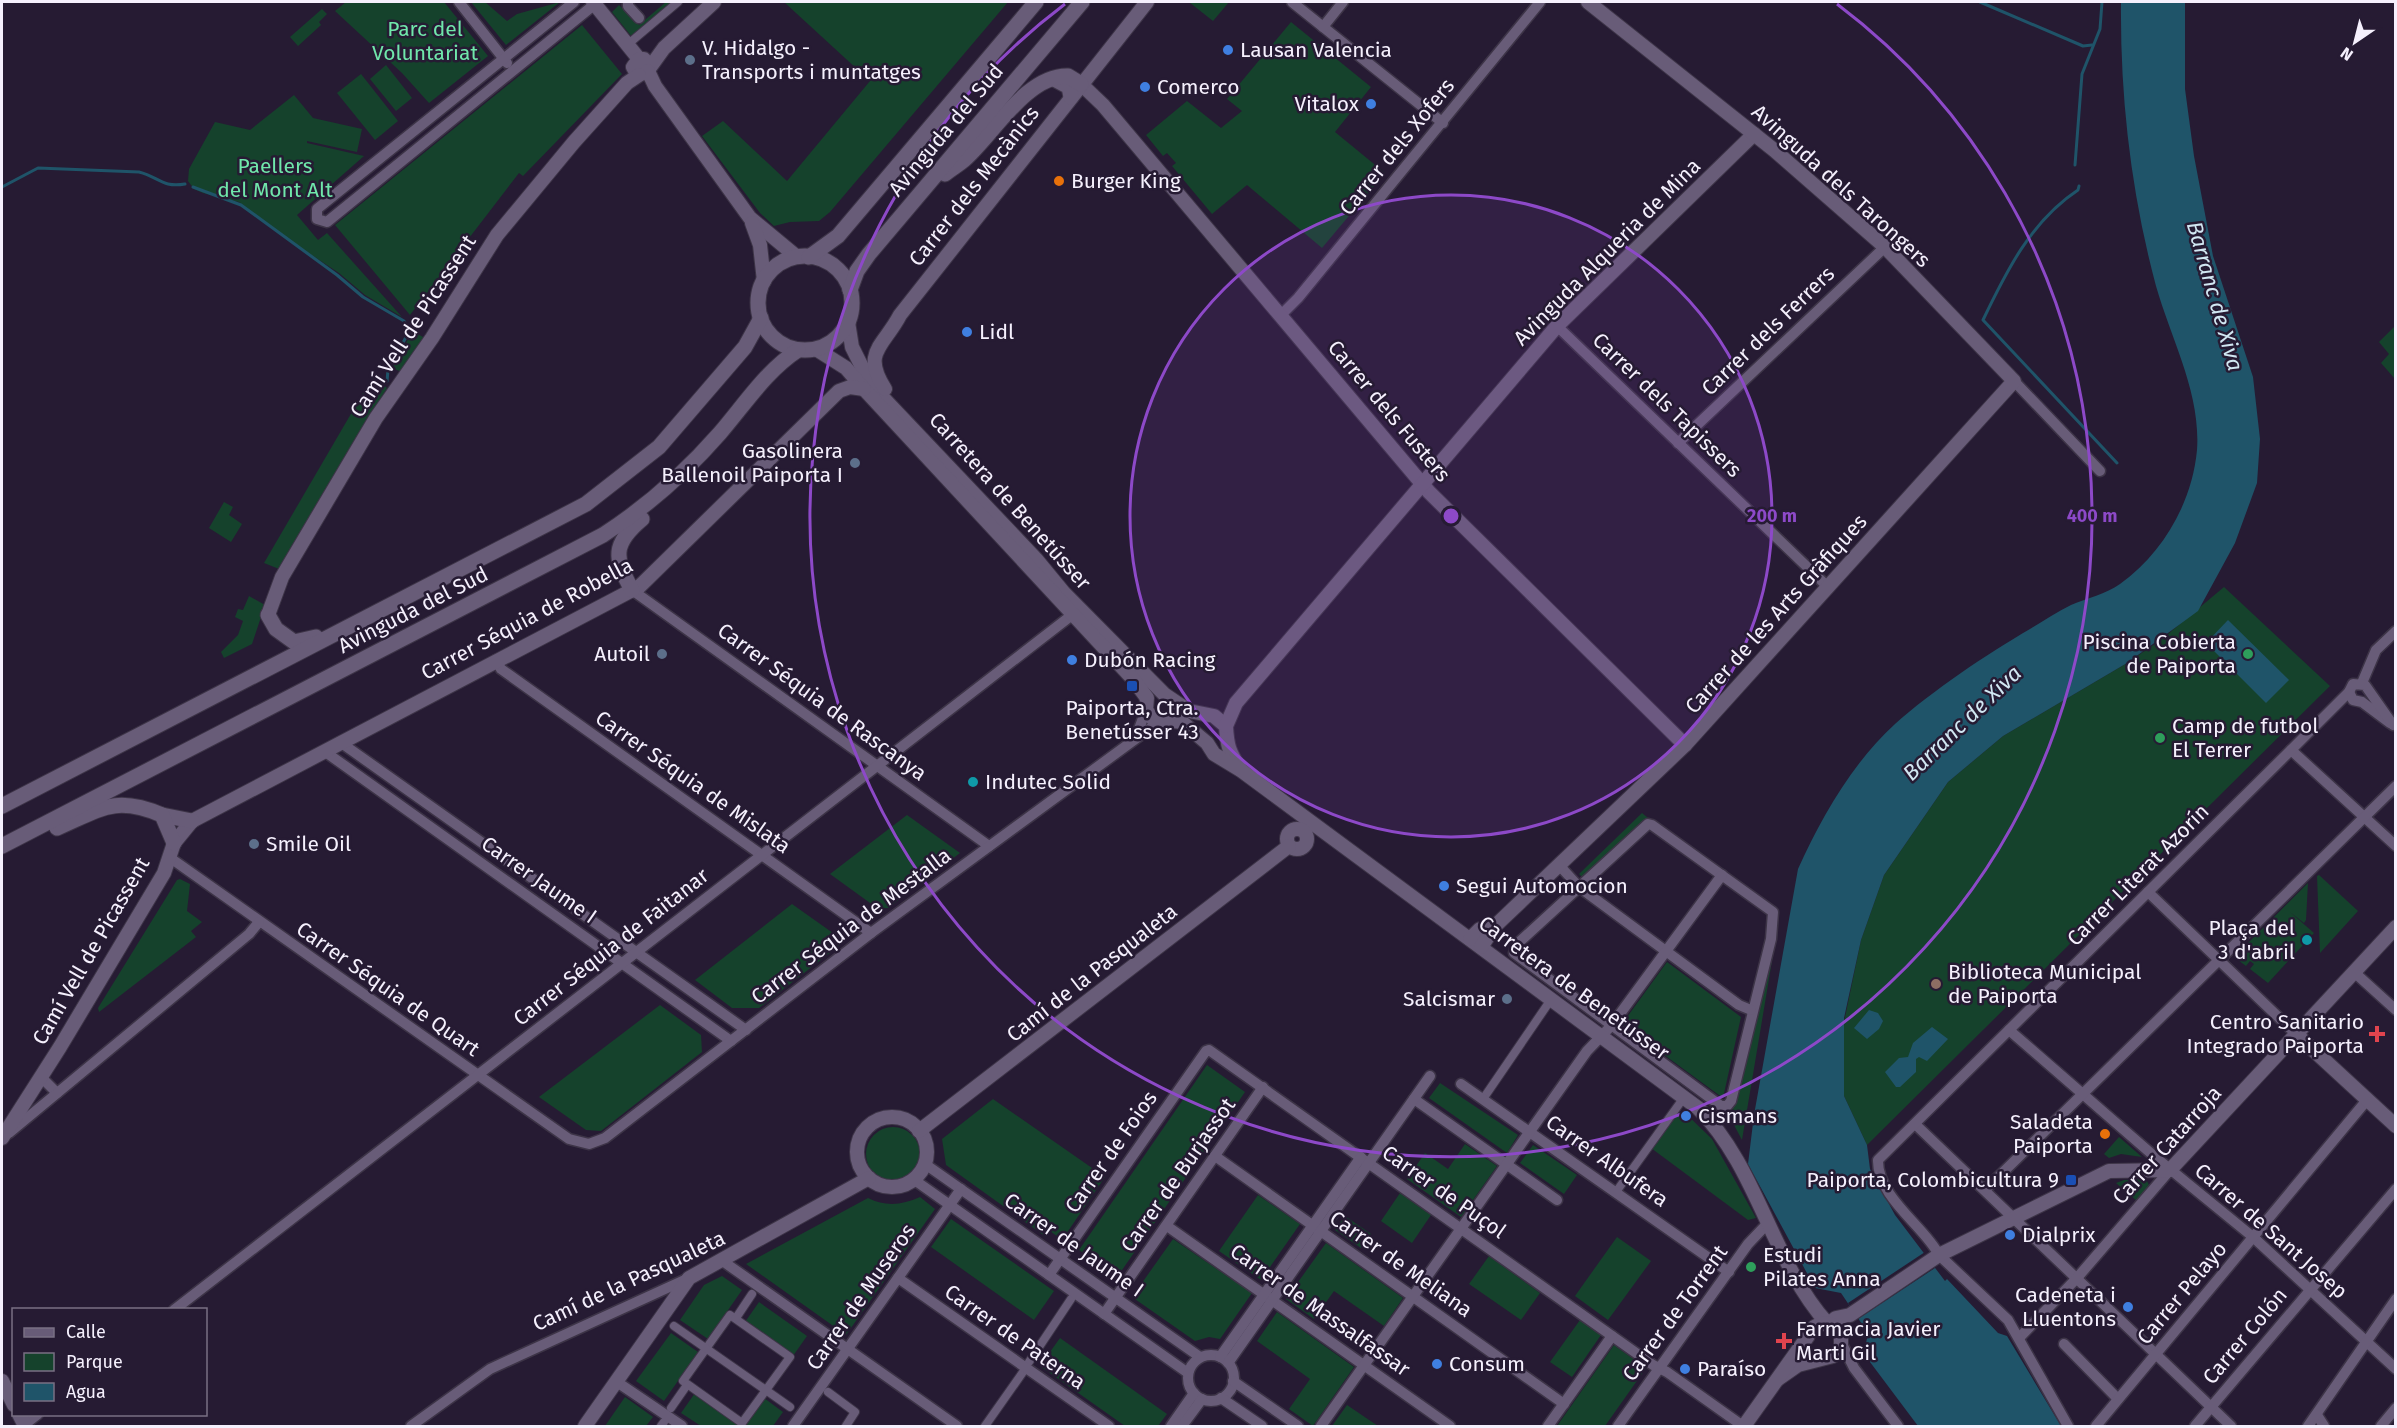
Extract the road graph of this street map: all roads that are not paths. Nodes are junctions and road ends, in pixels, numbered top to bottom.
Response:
1 (459, 2) edge
2 (574, 2) edge
3 (628, 2) edge
4 (678, 2) edge
5 (714, 2) edge
6 (1036, 2) edge
7 (1082, 2) edge
8 (1147, 2) edge
9 (1292, 2) edge
10 (1343, 2) edge
11 (1540, 2) edge
12 (1588, 2) edge
13 (594, 3) edge
14 (639, 18) dead end
15 (1323, 27) junction
16 (629, 43) junction
17 (503, 58) junction
18 (639, 69) junction
19 (513, 71) junction
20 (1051, 78) junction
21 (1082, 84) junction
22 (1071, 97) junction
23 (1443, 123) junction
24 (1754, 134) junction
25 (925, 188) junction
26 (750, 218) junction
27 (1885, 247) junction
28 (803, 257) junction
29 (764, 281) junction
30 (850, 290) junction
31 (1281, 315) junction
32 (760, 318) junction
33 (848, 322) junction
34 (1557, 326) junction
35 (816, 349) junction
36 (798, 350) junction
37 (2014, 381) junction
38 (864, 389) junction
39 (895, 406) junction
40 (1678, 443) junction
41 (2100, 471) dead end
42 (1423, 484) junction
43 (667, 489) junction
44 (1828, 587) junction
45 (632, 591) junction
46 (268, 615) joint
47 (1072, 615) junction
48 (2396, 632) edge
49 (334, 635) junction
50 (496, 660) junction
51 (2365, 685) junction
52 (2349, 692) junction
53 (1164, 694) junction
54 (2361, 702) junction
55 (1236, 703) junction
56 (1146, 704) junction
57 (1214, 716) junction
58 (1160, 721) junction
59 (2394, 726) edge
60 (1225, 732) junction
61 (1136, 737) junction
62 (340, 742) junction
63 (1207, 743) junction
64 (1685, 745) junction
65 (2292, 750) junction
66 (324, 751) junction
67 (878, 766) junction
68 (1242, 771) junction
69 (2396, 786) edge
70 (2, 806) edge
71 (162, 814) junction
72 (2364, 817) junction
73 (192, 821) junction
74 (1307, 827) junction
75 (989, 846) junction
76 (2396, 846) edge
77 (2, 848) edge
78 (171, 850) junction
79 (763, 854) junction
80 (1559, 865) junction
81 (1722, 875) junction
82 (1579, 886) junction
83 (2148, 892) junction
84 (259, 922) junction
85 (2396, 927) edge
86 (871, 933) junction
87 (1476, 943) junction
88 (1666, 951) junction
89 (636, 952) junction
90 (2219, 960) junction
91 (622, 963) junction
92 (2354, 972) junction
93 (1552, 998) junction
94 (1751, 1010) junction
95 (2396, 1010) edge
96 (746, 1030) junction
97 (1606, 1030) junction
98 (2010, 1030) junction
99 (2296, 1034) junction
100 (731, 1041) junction
101 (1206, 1051) joint
102 (476, 1076) junction
103 (1430, 1076) dead end
104 (41, 1077) junction
105 (1461, 1084) dead end
106 (1263, 1087) junction
107 (57, 1093) junction
108 (2083, 1094) junction
109 (1685, 1096) junction
110 (1414, 1099) junction
111 (1483, 1099) junction
112 (2367, 1100) junction
113 (2393, 1119) edge
114 (1915, 1124) junction
115 (920, 1131) junction
116 (1531, 1131) junction
117 (2, 1138) edge
118 (589, 1144) joint
119 (1215, 1156) junction
120 (1365, 1160) junction
121 (925, 1164) junction
122 (1506, 1165) junction
123 (2170, 1170) junction
124 (869, 1178) junction
125 (913, 1179) junction
126 (961, 1189) junction
127 (1985, 1190) junction
128 (2396, 1190) edge
129 (1616, 1192) junction
130 (1557, 1200) dead end
131 (950, 1205) junction
132 (2013, 1217) junction
133 (1767, 1224) junction
134 (1167, 1226) junction
135 (1317, 1228) junction
136 (1461, 1229) junction
137 (2253, 1237) junction
138 (1935, 1258) junction
139 (1060, 1259) junction
140 (724, 1262) junction
141 (1728, 1272) junction
142 (1049, 1275) junction
143 (689, 1278) junction
144 (898, 1278) junction
145 (2077, 1278) junction
146 (2311, 1288) junction
147 (752, 1294) dead end
148 (1413, 1296) junction
149 (1116, 1298) junction
150 (1268, 1298) junction
151 (1071, 1299) dead end
152 (2396, 1299) edge
153 (1808, 1302) junction
154 (177, 1308) edge
155 (1104, 1314) junction
156 (736, 1318) junction
157 (674, 1326) dead end
158 (1835, 1330) junction
159 (1810, 1332) junction
160 (1612, 1336) junction
161 (2019, 1338) junction
162 (2365, 1341) junction
163 (2064, 1344) dead end
164 (706, 1348) junction
165 (848, 1350) junction
166 (2156, 1355) junction
167 (1827, 1357) junction
168 (1200, 1358) junction
169 (1224, 1360) junction
170 (1029, 1362) dead end
171 (1364, 1365) junction
172 (1659, 1368) junction
173 (1854, 1368) junction
174 (2396, 1369) edge
175 (1023, 1372) dead end
176 (1188, 1373) junction
177 (1778, 1378) junction
178 (2, 1381) edge
179 (1233, 1381) junction
180 (617, 1382) junction
181 (687, 1385) junction
182 (766, 1390) junction
183 (828, 1392) dead end
184 (1198, 1396) junction
185 (1221, 1398) junction
186 (2118, 1399) junction
187 (12, 1401) edge
188 (1564, 1404) junction
189 (790, 1407) dead end
190 (2211, 1407) junction
191 (671, 1408) dead end
192 (2396, 1408) edge
193 (2317, 1415) junction
194 (411, 1426) edge
195 (585, 1426) edge
196 (682, 1426) edge
197 (794, 1426) edge
198 (846, 1426) edge
199 (957, 1426) edge
200 (985, 1426) edge
201 (1109, 1426) edge
202 (1171, 1426) edge
203 (1182, 1426) edge
204 (1262, 1426) edge
205 (1298, 1426) edge
206 (1321, 1426) edge
207 (1450, 1426) edge
208 (1548, 1426) edge
209 (1618, 1426) edge
210 (1744, 1426) edge
211 (1898, 1426) edge
212 (2068, 1426) edge
213 (2096, 1426) edge
214 (2195, 1426) edge
215 (2231, 1426) edge
216 (2308, 1426) edge
217 (2324, 1426) edge
218 (2381, 1426) edge

1 - 17 street
2 - 17 street
3 - 14 street
4 - 16 street
5 - 18 street, Camí Vell de Picassent
6 - 28 main road, Avinguda del Sud
7 - 25 main road, Avinguda del Sud
8 - 21 street, Carrer dels Mecànics
9 - 15 street
10 - 15 street
11 - 23 street, Carrer dels Xofers
12 - 24 street, Avinguda dels Tarongers
13 - 16 street
13 - 19 street
15 - 23 street
16 - 18 street
17 - 19 street
17 - 19 street
18 - 26 street
18 - 46 street, Camí Vell de Picassent
20 - 21 main road
20 - 22 main road
20 - 25 main road
21 - 22 street, Carrer dels Mecànics
21 - 31 street, Carrer dels Fusters
22 - 39 street, Carrer dels Mecànics
23 - 31 street, Carrer dels Xofers
24 - 27 street, Avinguda dels Tarongers
24 - 34 street, Avinguda Alqueria de Mina
25 - 30 main road, Avinguda del Sud
26 - 28 street
26 - 29 street
27 - 37 street, Avinguda dels Tarongers
27 - 40 street, Carrer dels Ferrers
28 - 29 main road
28 - 30 main road
29 - 32 main road
30 - 33 main road
31 - 42 street, Carrer dels Fusters
32 - 36 main road
32 - 49 main road, Avinguda del Sud
33 - 35 main road
33 - 39 street, Carretera de Benetússer
34 - 40 street, Carrer dels Tapissers
34 - 42 street, Avinguda Alqueria de Mina
35 - 36 main road
35 - 38 street, Carretera de Benetússer
36 - 43 main road, Avinguda del Sud
37 - 41 street, Avinguda dels Tarongers
37 - 44 street, Carrer de les Arts Gràfiques
38 - 45 street, Carrer Séquia de Robella
38 - 47 street, Carretera de Benetússer
39 - 53 street, Carretera de Benetússer
40 - 44 street, Carrer dels Tapissers
42 - 55 street, Avinguda Alqueria de Mina
42 - 64 street, Carrer dels Fusters
43 - 45 main road
43 - 77 main road, Avinguda del Sud
44 - 64 street, Carrer de les Arts Gràfiques
45 - 50 street, Carrer Séquia de Robella
45 - 67 street, Carrer Séquia de Rascanya
46 - 49 main road
47 - 56 street, Carretera de Benetússer
47 - 67 street, Carrer Séquia de Faitanar
48 - 51 street
49 - 70 main road, Avinguda del Sud
50 - 62 street, Carrer Séquia de Robella
50 - 79 street, Carrer Séquia de Mislata
51 - 52 street
51 - 54 street
51 - 59 street
52 - 54 street
52 - 65 street, Carrer Literat Azorín
53 - 56 street
53 - 57 street, Carretera de Benetússer
54 - 59 street
55 - 57 street, Avinguda Alqueria de Mina
55 - 60 street, Avinguda Alqueria de Mina
56 - 58 street, Carretera de Benetússer
56 - 61 street
57 - 60 street, Carretera de Benetússer
58 - 61 street, Carrer Séquia de Mestalla
58 - 63 street, Carretera de Benetússer
60 - 63 street
60 - 68 street, Carretera de Benetússer
61 - 75 street, Carrer Séquia de Mestalla
62 - 66 street, Carrer Séquia de Robella
62 - 89 street, Carrer Jaume I
63 - 68 street, Carretera de Benetússer
64 - 80 street, Carrer de les Arts Gràfiques
65 - 72 street
65 - 83 street, Carrer Literat Azorín
66 - 73 street, Carrer Séquia de Robella
66 - 91 street, Carrer Jaume I
67 - 75 street, Carrer Séquia de Rascanya
67 - 79 street, Carrer Séquia de Faitanar
68 - 74 street, Carretera de Benetússer
69 - 72 street
71 - 73 main road
71 - 77 main road
71 - 78 main road
72 - 76 street
72 - 90 street
73 - 78 street, Carrer Séquia de Robella
74 - 87 street, Carretera de Benetússer
74 - 115 street, Camí de la Pasqualeta
75 - 86 street, Carrer Séquia de Mestalla
78 - 84 street, Carrer Séquia de Quart
78 - 104 street, Camí Vell de Picassent
79 - 86 street, Carrer Séquia de Mislata
79 - 89 street, Carrer Séquia de Faitanar
80 - 82 street
80 - 87 street, Carrer de les Arts Gràfiques
81 - 82 street
81 - 88 street
81 - 94 street
82 - 88 street
82 - 97 street, Carretera de Benetússer
83 - 90 street
83 - 98 street, Carrer Literat Azorín
84 - 102 street, Carrer Séquia de Quart
84 - 107 street, Camí Vell de Picassent
85 - 92 street, Carrer Catarroja
86 - 96 street, Carrer Séquia de Mestalla
87 - 93 street, Carretera de Benetússer
88 - 94 street
88 - 97 street
89 - 91 street, Carrer Séquia de Faitanar
89 - 96 street, Carrer Jaume I
90 - 99 street
90 - 108 street
91 - 100 street, Carrer Jaume I
91 - 102 street, Carrer Séquia de Faitanar
92 - 95 street
92 - 99 street, Carrer Catarroja
93 - 97 street, Carretera de Benetússer
93 - 111 street
94 - 97 street, Carretera de Benetússer
96 - 100 street, Carrer Séquia de Mestalla
97 - 109 street, Carretera de Benetússer
97 - 116 street
98 - 108 street, Carrer de Sant Josep
98 - 114 street, Carrer Literat Azorín
99 - 112 street
99 - 123 street, Carrer Catarroja
100 - 118 street, Carrer Séquia de Mestalla
101 - 106 street, Carrer de Puçol
101 - 139 street, Carrer de Foios
102 - 118 street, Carrer Séquia de Quart
102 - 154 street, Carrer Séquia de Faitanar
103 - 110 street
104 - 107 street, Camí Vell de Picassent
104 - 117 street, Camí Vell de Picassent
105 - 111 street, Carrer Albufera
106 - 119 street, Carrer de Burjassot
106 - 120 street, Carrer de Puçol
107 - 117 street, Camí Vell de Picassent
108 - 123 street, Carrer de Sant Josep
108 - 127 street
109 - 129 street
109 - 133 street, Carretera de Benetússer
110 - 120 street
110 - 122 street
111 - 116 street, Carrer Albufera
112 - 113 street
112 - 137 street, Carrer Pelayo
114 - 127 street
114 - 138 street, Carrer Literat Azorín
115 - 121 street
115 - 124 street
116 - 122 street
116 - 129 street, Carrer Albufera
119 - 134 street, Carrer de Burjassot
119 - 135 street, Carrer de Meliana
120 - 135 street
120 - 136 street, Carrer de Puçol
121 - 125 street
121 - 126 street, Carrer de Jaume I
122 - 130 street
122 - 136 street
123 - 132 street
123 - 137 street, Carrer de Sant Josep
123 - 145 street, Carrer Catarroja
124 - 125 street
124 - 140 street, Camí de la Pasqualeta
125 - 131 street, Carrer de Jaume I
126 - 131 street, Carrer de Museros
126 - 139 street, Carrer de Jaume I
127 - 132 street
128 - 146 street, Carrer Colón
129 - 141 street, Carrer Albufera
131 - 142 street, Carrer de Jaume I
131 - 144 street, Carrer de Museros
132 - 138 street
132 - 145 street
133 - 141 street, Carrer de Torrent
133 - 153 street, Carretera de Benetússer
134 - 149 street, Carrer de Burjassot
134 - 150 street, Carrer de Massalfassar
135 - 148 street, Carrer de Meliana
135 - 150 street
136 - 148 street
136 - 160 street, Carrer de Puçol
137 - 146 street, Carrer de Sant Josep
137 - 166 street, Carrer Pelayo
138 - 158 street
138 - 161 street
139 - 142 street, Carrer de Foios
139 - 149 street, Carrer de Jaume I
140 - 143 street, Camí de la Pasqualeta
140 - 165 street
141 - 172 street, Carrer de Torrent
142 - 155 street, Carrer de Jaume I
143 - 180 street
143 - 194 street, Camí de la Pasqualeta
144 - 165 street, Carrer de Museros
144 - 201 street, Carrer de Paterna
145 - 161 street, Carrer Catarroja
145 - 166 street
146 - 162 street, Carrer de Sant Josep
146 - 190 street, Carrer Colón
147 - 156 street
148 - 171 street
148 - 188 street, Carrer de Meliana
149 - 155 street, Carrer de Burjassot
149 - 168 street, Carrer de Jaume I
150 - 169 street
150 - 171 street, Carrer de Massalfassar
151 - 170 street
152 - 162 street
153 - 158 street, Carretera de Benetússer
153 - 159 street, Carretera de Benetússer
155 - 176 street, Carrer de Jaume I
156 - 164 street
156 - 182 street
157 - 164 street
158 - 159 street
158 - 167 street
158 - 173 street, Carretera de Benetússer
159 - 167 street, Carretera de Benetússer
159 - 177 street
160 - 172 street, Carrer de Puçol
160 - 188 street
161 - 212 street
162 - 174 street, Carrer de Sant Josep
162 - 193 street
163 - 186 street
164 - 181 street
164 - 182 street
165 - 197 street, Carrer de Museros
165 - 199 street
166 - 186 street, Carrer Pelayo
166 - 190 street
167 - 173 street, Carretera de Benetússer
167 - 177 street
168 - 169 street
168 - 176 street
169 - 179 street
171 - 206 street
171 - 207 street, Carrer de Massalfassar
172 - 209 street, Carrer de Torrent
172 - 210 street, Carrer de Puçol
173 - 211 street, Carretera de Benetússer
175 - 200 street
176 - 184 street
177 - 210 street
178 - 187 street
179 - 185 street
179 - 205 street
180 - 195 street
180 - 196 street
181 - 182 street
181 - 191 street
182 - 189 street
183 - 198 street
184 - 185 street
184 - 202 street
184 - 203 street
185 - 204 street
186 - 213 street, Carrer Pelayo
188 - 208 street
190 - 214 street, Carrer Colón
190 - 215 street
192 - 218 street
193 - 216 street
193 - 217 street

